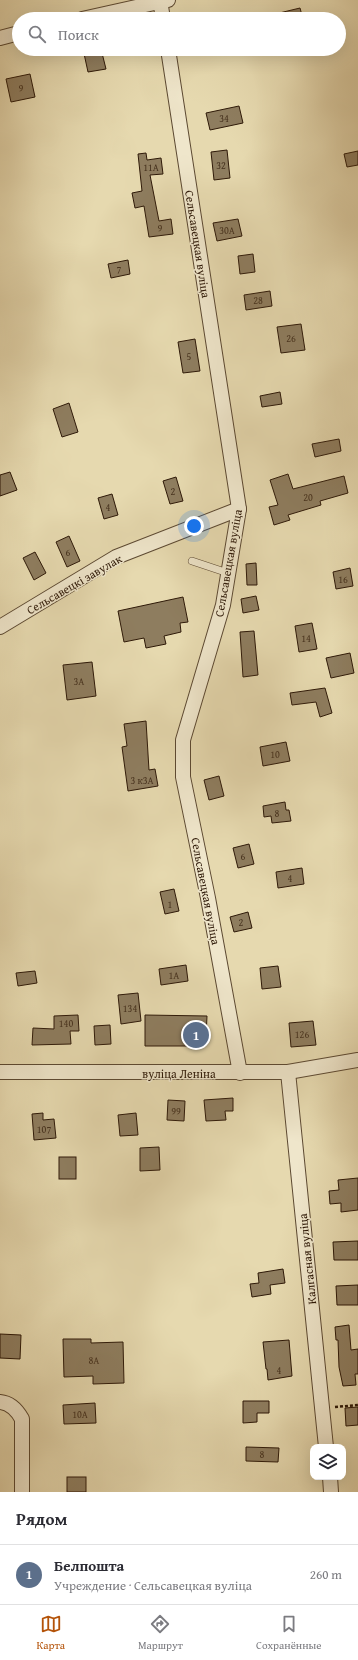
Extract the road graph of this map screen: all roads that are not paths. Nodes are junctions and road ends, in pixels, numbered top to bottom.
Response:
1 (163, 0) edge
2 (112, 12) edge
3 (163, 12) edge
4 (12, 35) edge
5 (0, 38) edge
6 (169, 56) edge
7 (239, 509) junction
8 (192, 561) dead end
9 (228, 573) junction
10 (0, 627) edge
11 (358, 1060) edge
12 (0, 1072) edge
13 (288, 1072) junction
14 (240, 1073) junction
15 (0, 1402) edge
16 (326, 1444) edge
17 (330, 1480) edge
18 (22, 1492) edge
19 (331, 1492) edge

1 - 2 street
1 - 3 street
4 - 5 street
6 - 7 street, Сельсавецкая вуліца
7 - 9 street, Сельсавецкая вуліца
7 - 10 street, Сельсавецкі завулак
8 - 9 lane
9 - 14 street, Сельсавецкая вуліца
11 - 13 street, вуліца Леніна
12 - 14 street, вуліца Леніна
13 - 14 street, вуліца Леніна
13 - 16 street, Калгасная вуліца
15 - 18 street
17 - 19 street

